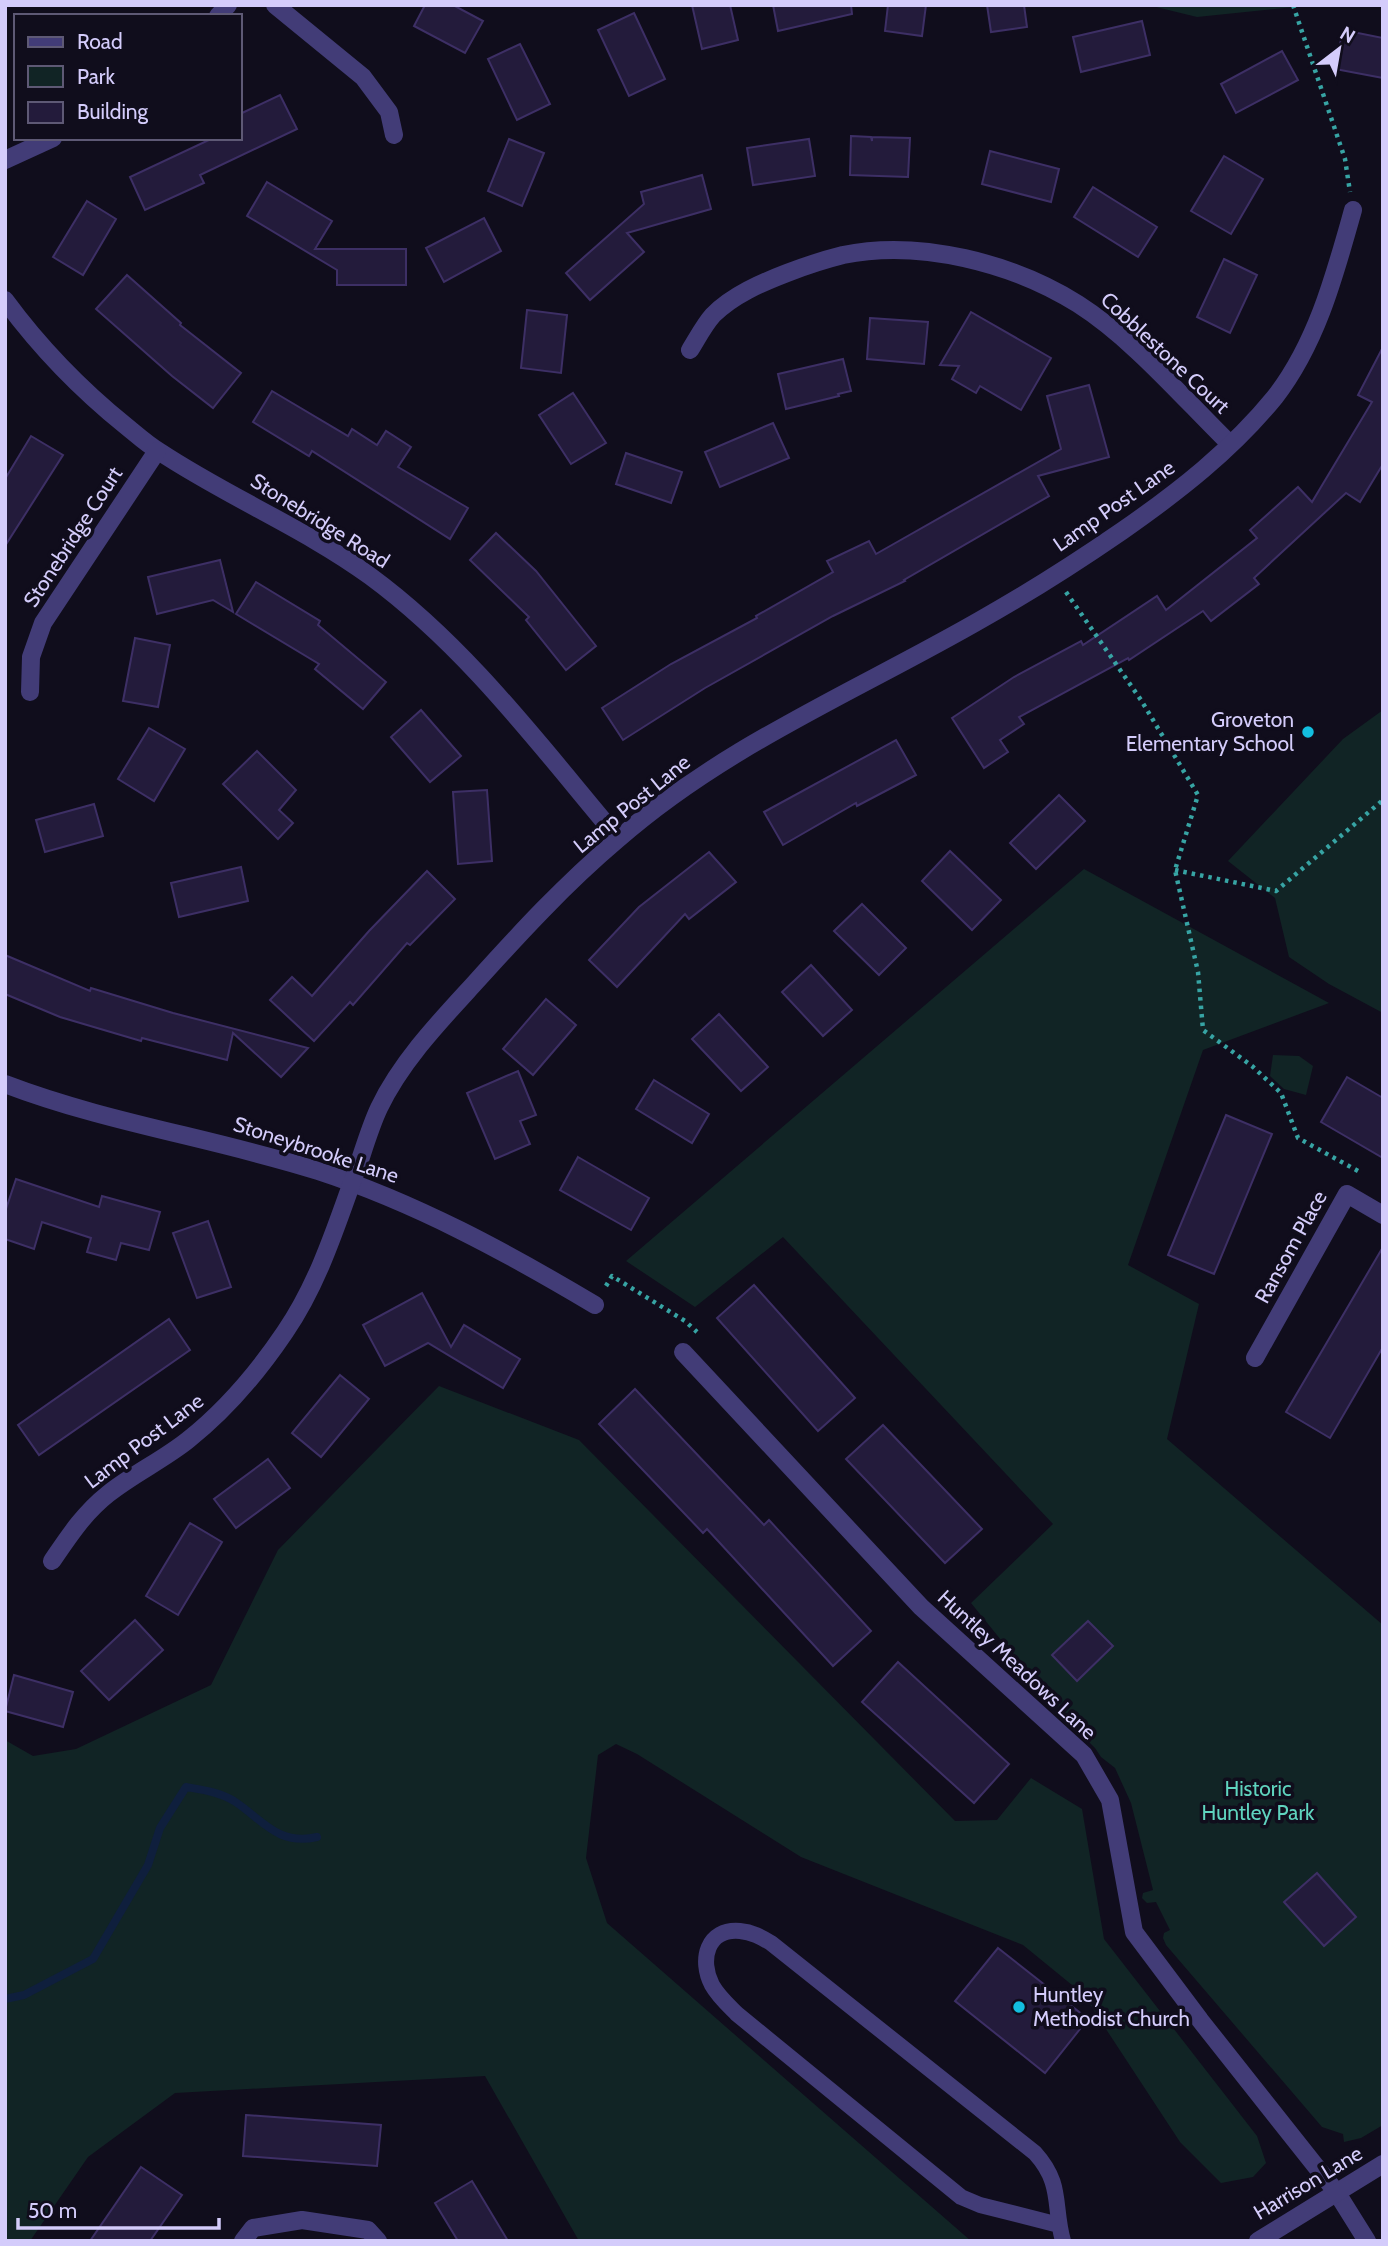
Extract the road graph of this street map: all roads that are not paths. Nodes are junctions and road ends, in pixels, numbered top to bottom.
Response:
1 (275, 5) edge
2 (394, 135) dead end
3 (49, 140) edge
4 (5, 160) edge
5 (1353, 210) road end
6 (5, 300) edge
7 (690, 350) dead end
8 (1230, 444) junction
9 (157, 451) junction
10 (30, 692) dead end
11 (618, 838) junction
12 (5, 1084) edge
13 (351, 1184) junction
14 (1383, 1215) edge
15 (595, 1305) road end
16 (682, 1352) road end
17 (1255, 1358) dead end
18 (52, 1561) dead end
19 (1383, 2164) edge
20 (1337, 2193) junction
21 (1061, 2233) edge
22 (243, 2241) edge
23 (378, 2241) edge
24 (1258, 2241) edge
25 (1367, 2241) edge

1 - 2 street
3 - 4 street
5 - 8 street, Lamp Post Lane
6 - 9 street, Stonebridge Road
7 - 8 street, Cobblestone Court
8 - 11 street, Lamp Post Lane
9 - 10 street, Stonebridge Court
9 - 11 street, Stonebridge Road
11 - 13 street, Lamp Post Lane
12 - 13 street, Stoneybrooke Lane
13 - 15 street, Stoneybrooke Lane
13 - 18 street, Lamp Post Lane
14 - 17 street, Ransom Place
16 - 20 street, Huntley Meadows Lane
19 - 20 street, Harrison Lane
20 - 24 street, Harrison Lane
20 - 25 street, Huntley Meadows Lane
21 - 21 lane
22 - 23 street

